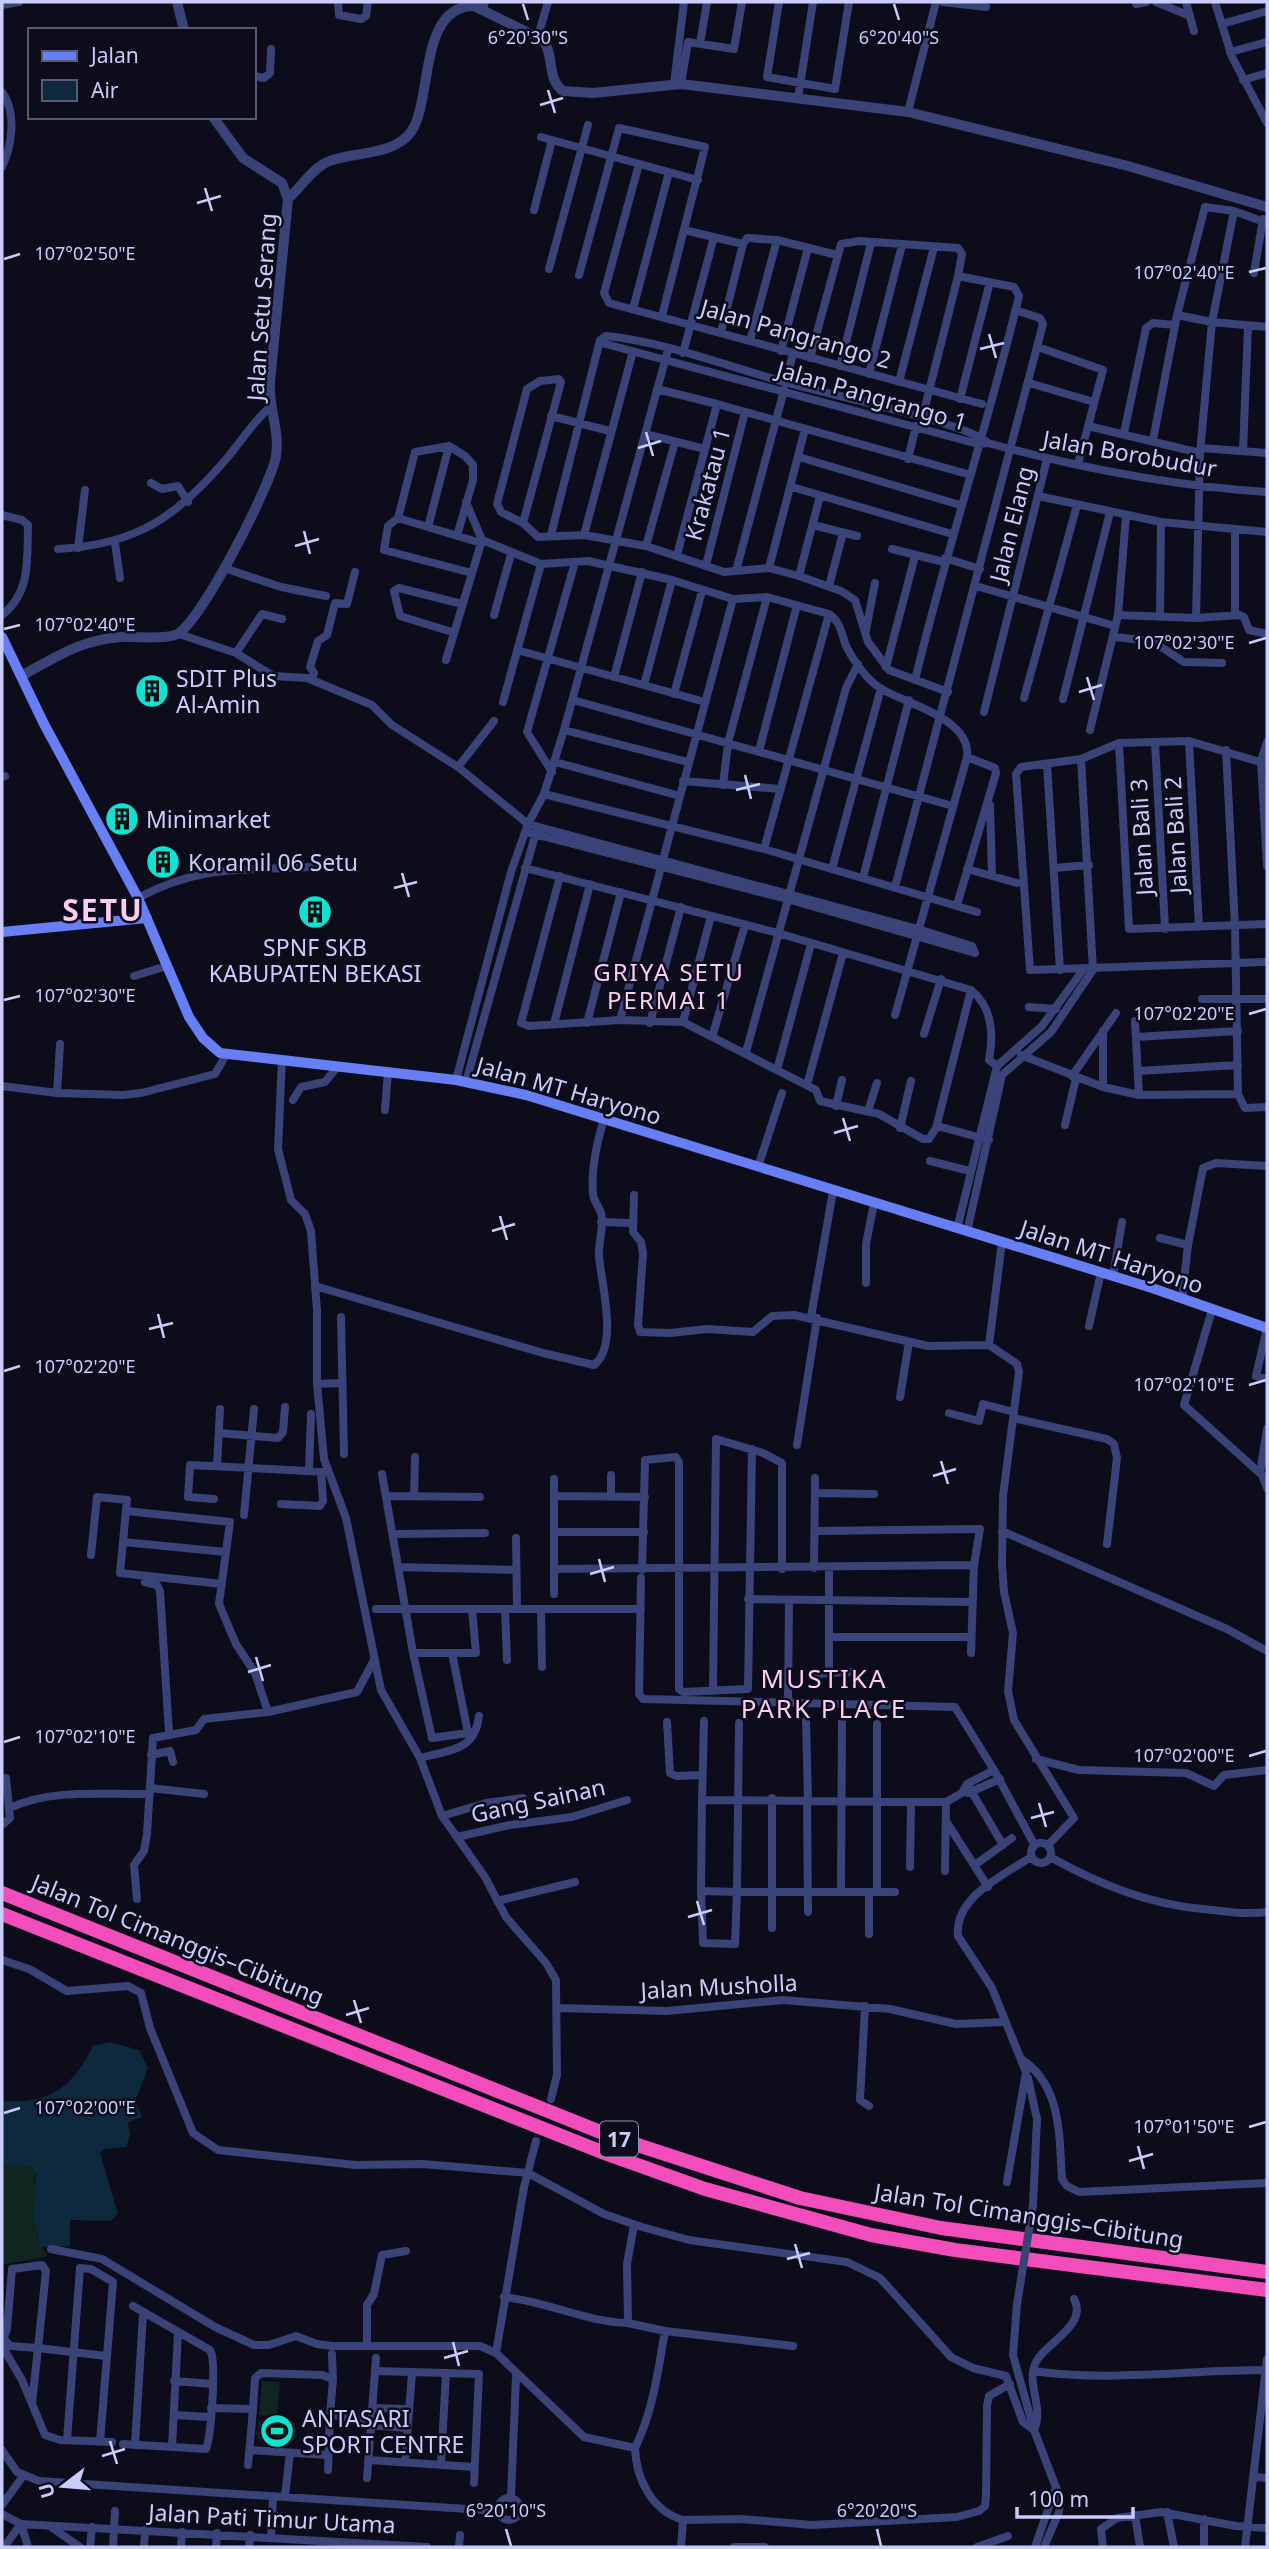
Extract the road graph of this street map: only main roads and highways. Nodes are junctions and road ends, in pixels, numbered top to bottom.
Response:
1 (2, 637) edge
2 (147, 918) junction
3 (2, 932) edge
4 (1267, 1328) edge
5 (2, 1893) edge
6 (2, 1914) edge
7 (1267, 2272) edge
8 (1267, 2290) edge

1 - 2 main road
2 - 3 main road
2 - 4 main road, Jalan MT Haryono
5 - 7 highway, Jalan Tol Cimanggis–Cibitung / 17
6 - 8 highway, Jalan Tol Cimanggis–Cibitung / 17

